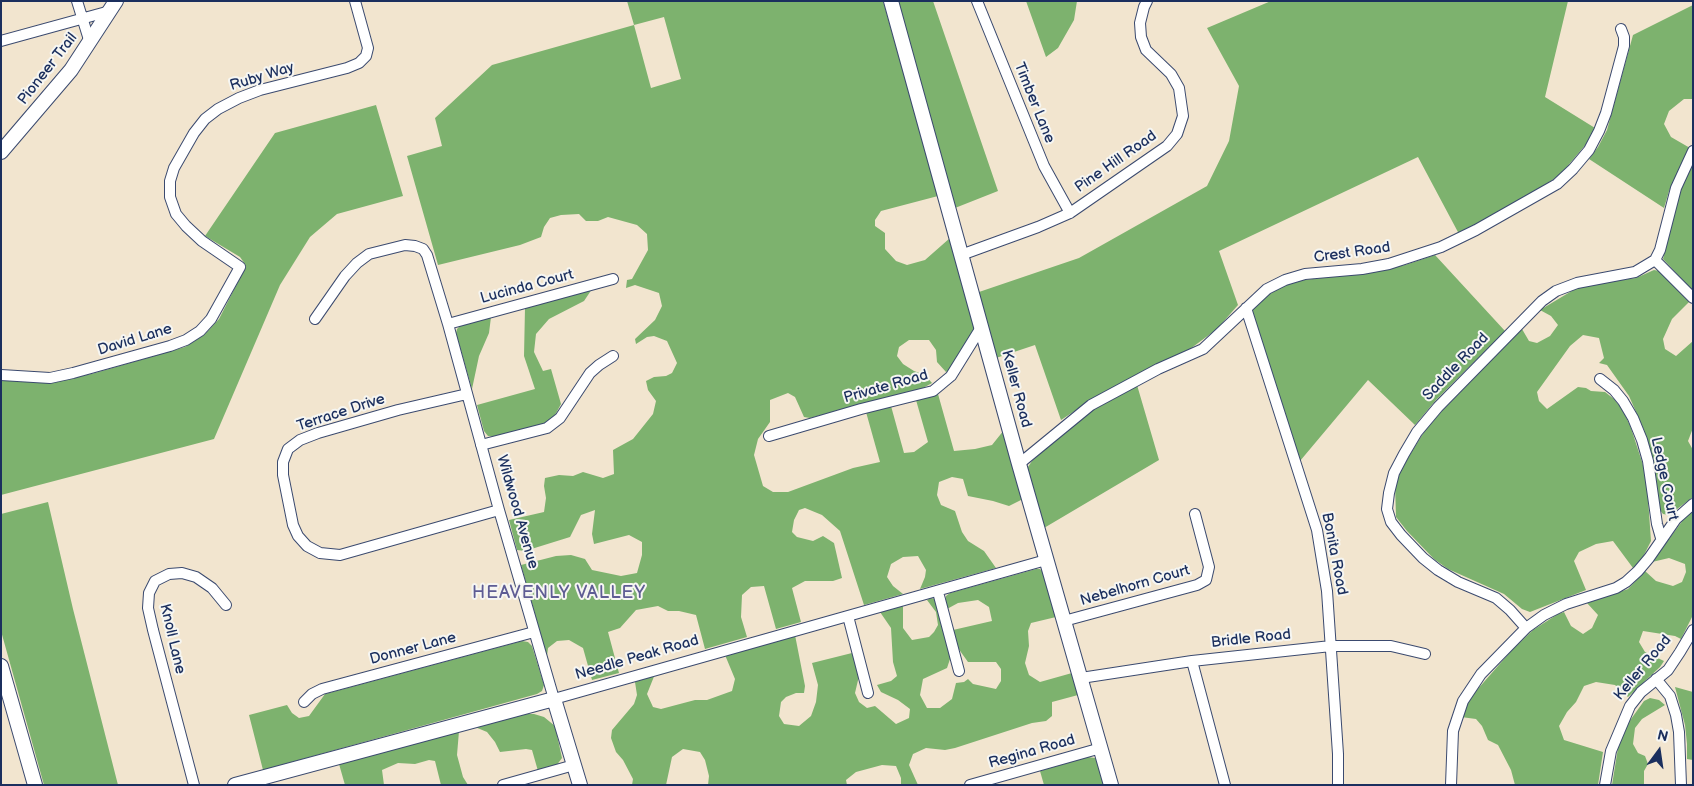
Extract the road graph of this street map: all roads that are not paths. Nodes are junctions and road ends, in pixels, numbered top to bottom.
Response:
1 (78, 1) edge
2 (355, 1) edge
3 (891, 1) edge
4 (977, 1) edge
5 (1147, 1) edge
6 (113, 6) edge
7 (82, 19) junction
8 (1621, 29) dead end
9 (1, 41) edge
10 (90, 43) junction
11 (1693, 151) edge
12 (1, 152) edge
13 (1070, 213) junction
14 (960, 255) junction
15 (1655, 260) junction
16 (240, 267) joint
17 (614, 279) dead end
18 (1693, 298) edge
19 (1246, 308) junction
20 (316, 319) dead end
21 (448, 324) junction
22 (982, 326) junction
23 (613, 356) dead end
24 (1, 375) edge
25 (1600, 379) dead end
26 (467, 394) junction
27 (769, 436) dead end
28 (482, 445) junction
29 (1019, 464) junction
30 (1693, 504) edge
31 (499, 510) junction
32 (1195, 514) dead end
33 (1662, 538) junction
34 (1046, 560) junction
35 (938, 592) junction
36 (226, 605) dead end
37 (848, 616) junction
38 (1064, 622) junction
39 (1526, 628) junction
40 (1693, 630) edge
41 (534, 632) junction
42 (1330, 646) junction
43 (1425, 654) dead end
44 (1192, 661) junction
45 (1, 666) edge
46 (959, 671) dead end
47 (1081, 678) junction
48 (1656, 679) junction
49 (868, 693) dead end
50 (554, 699) junction
51 (304, 702) dead end
52 (523, 707) junction
53 (562, 724) junction
54 (1101, 748) junction
55 (574, 765) junction
56 (35, 785) edge
57 (194, 785) edge
58 (235, 785) edge
59 (503, 785) edge
60 (580, 785) edge
61 (970, 785) edge
62 (1112, 785) edge
63 (1225, 785) edge
64 (1338, 785) edge
65 (1451, 785) edge
66 (1605, 785) edge
67 (1681, 785) edge

1 - 7 street
2 - 16 street, Ruby Way
3 - 14 street, Keller Road
4 - 13 street, Timber Lane
5 - 13 street, Pine Hill Road
6 - 7 street
6 - 10 street, Pioneer Trail
7 - 9 street
7 - 10 street
8 - 19 street, Crest Road
10 - 12 street, Pioneer Trail
11 - 15 street
13 - 14 street, Pine Hill Road
14 - 22 street, Keller Road
15 - 18 street
15 - 39 street, Saddle Road
16 - 24 street, David Lane
17 - 21 street, Lucinda Court
19 - 29 street, Crest Road
19 - 42 street, Bonita Road
20 - 21 street, Wildwood Avenue
21 - 26 street, Wildwood Avenue
22 - 27 street, Private Road
22 - 29 street, Keller Road
23 - 28 street
25 - 33 street, Ledge Court
26 - 28 street, Wildwood Avenue
26 - 31 street, Terrace Drive
28 - 31 street, Wildwood Avenue
29 - 34 street, Keller Road
30 - 33 street
31 - 41 street, Wildwood Avenue
32 - 38 street, Nebelhorn Court
33 - 39 street
34 - 35 street, Needle Peak Road
34 - 38 street, Keller Road
35 - 37 street, Needle Peak Road
35 - 46 street
36 - 57 street, Knoll Lane
37 - 49 street
37 - 50 street, Needle Peak Road
38 - 47 street, Keller Road
39 - 65 street
40 - 48 street, Keller Road
41 - 50 street, Wildwood Avenue
41 - 51 street, Donner Lane
42 - 43 street, Bridle Road
42 - 44 street, Bridle Road
42 - 64 street, Bonita Road
44 - 47 street, Bridle Road
44 - 63 street
45 - 56 street
47 - 54 street, Keller Road
48 - 66 street, Keller Road
48 - 67 street
50 - 52 street, Needle Peak Road
50 - 53 street, Wildwood Avenue
52 - 53 street
52 - 58 street, Needle Peak Road
53 - 55 street, Wildwood Avenue
54 - 61 street, Regina Road
54 - 62 street, Keller Road
55 - 59 street
55 - 60 street, Wildwood Avenue

